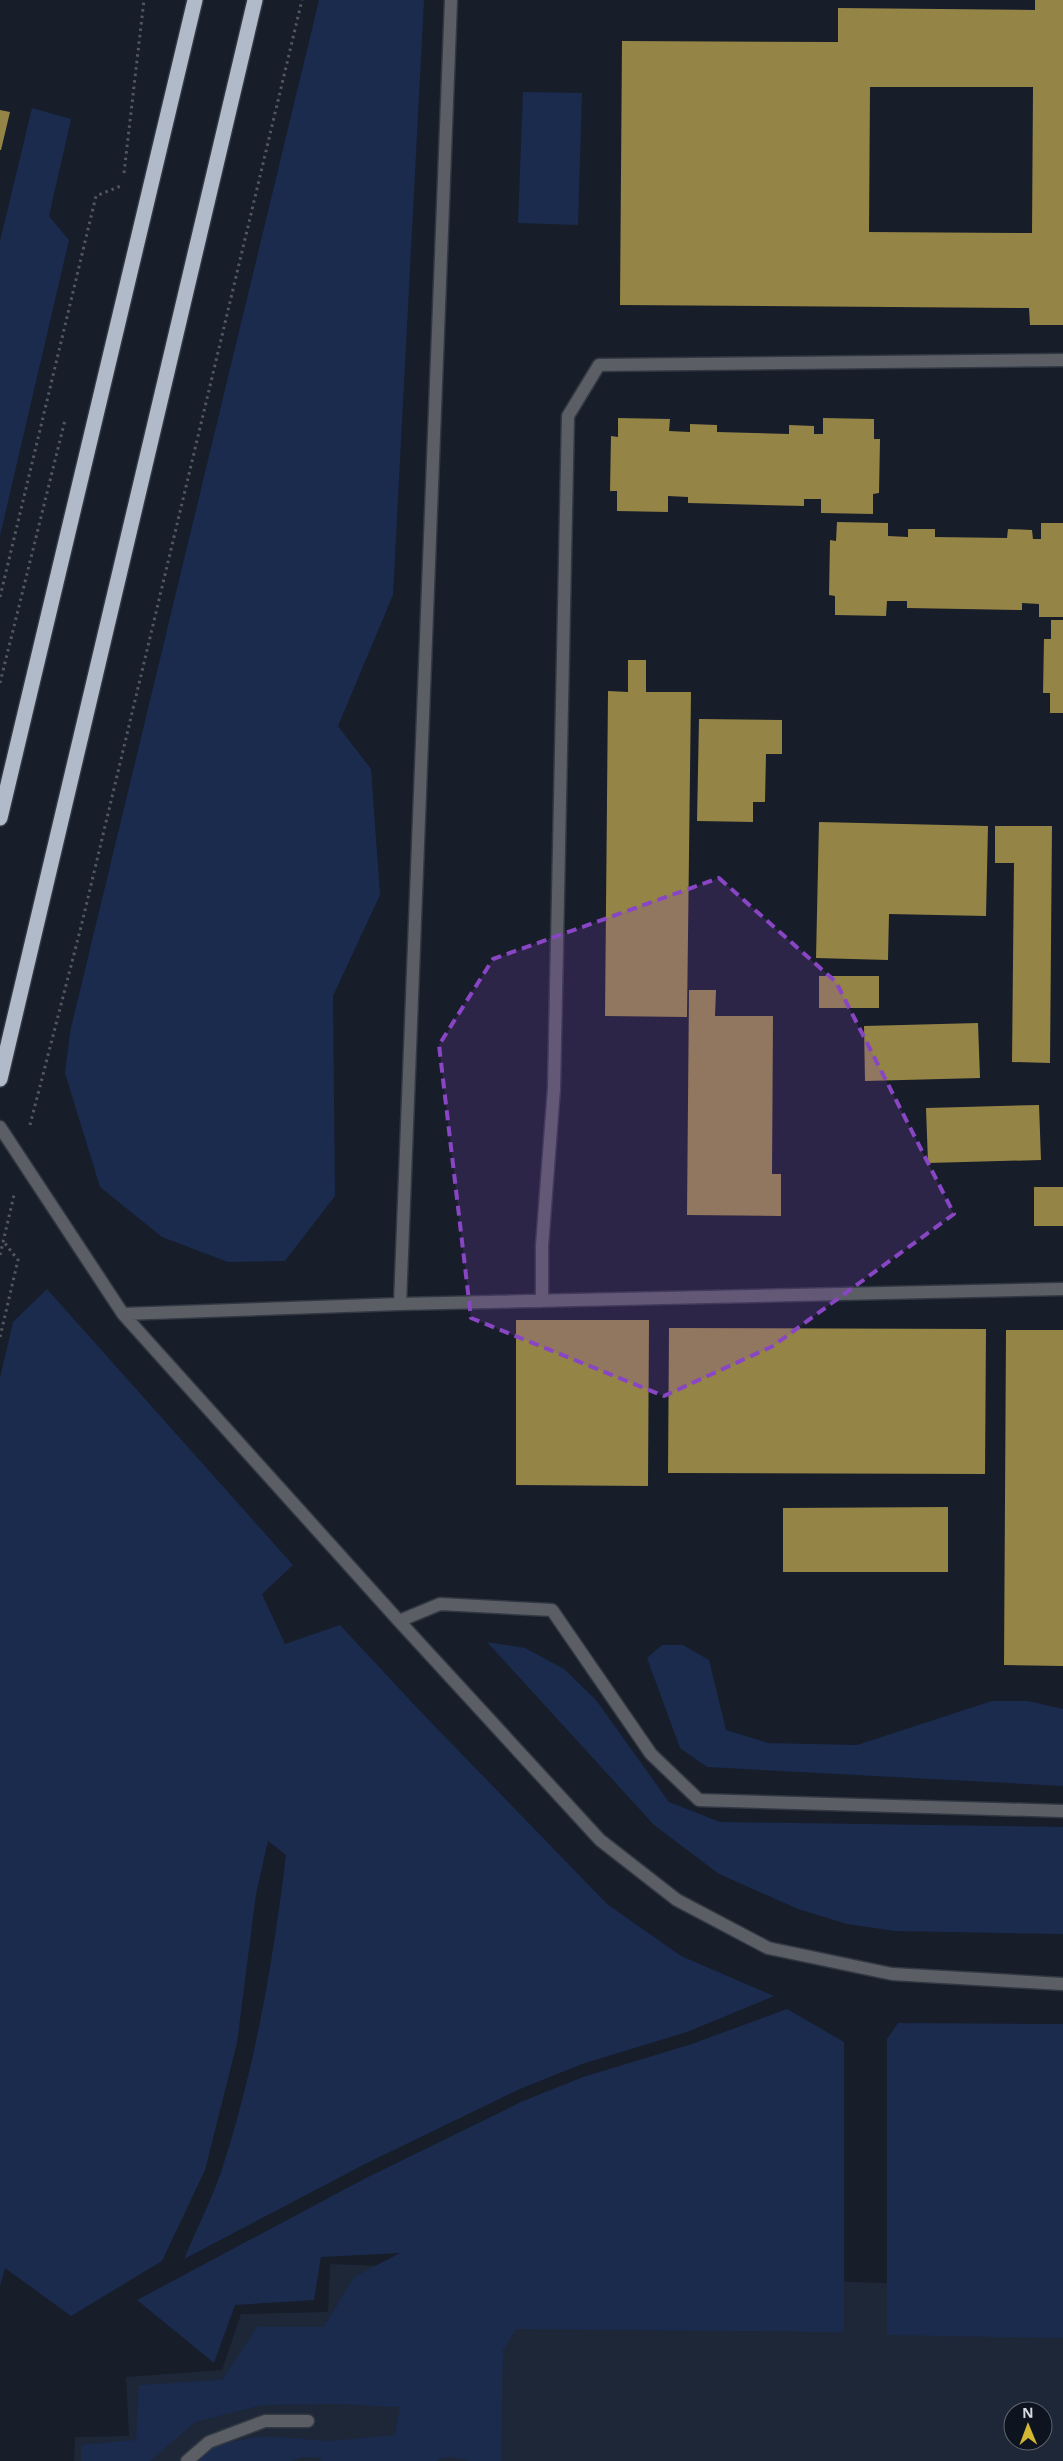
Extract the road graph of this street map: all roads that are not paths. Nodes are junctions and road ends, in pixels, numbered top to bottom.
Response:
1 (195, 0) edge
2 (256, 0) edge
3 (451, 0) edge
4 (1063, 360) edge
5 (0, 818) edge
6 (0, 1079) edge
7 (0, 1127) edge
8 (1063, 1289) edge
9 (542, 1301) junction
10 (400, 1304) junction
11 (123, 1314) junction
12 (399, 1621) junction
13 (1063, 1811) edge
14 (1063, 1984) edge
15 (308, 2421) dead end
16 (187, 2461) edge

1 - 5 highway
2 - 6 highway
3 - 10 street
4 - 9 street
7 - 11 street
8 - 9 street
9 - 10 street
10 - 11 street
11 - 12 street
12 - 13 street
12 - 14 street
15 - 16 street

